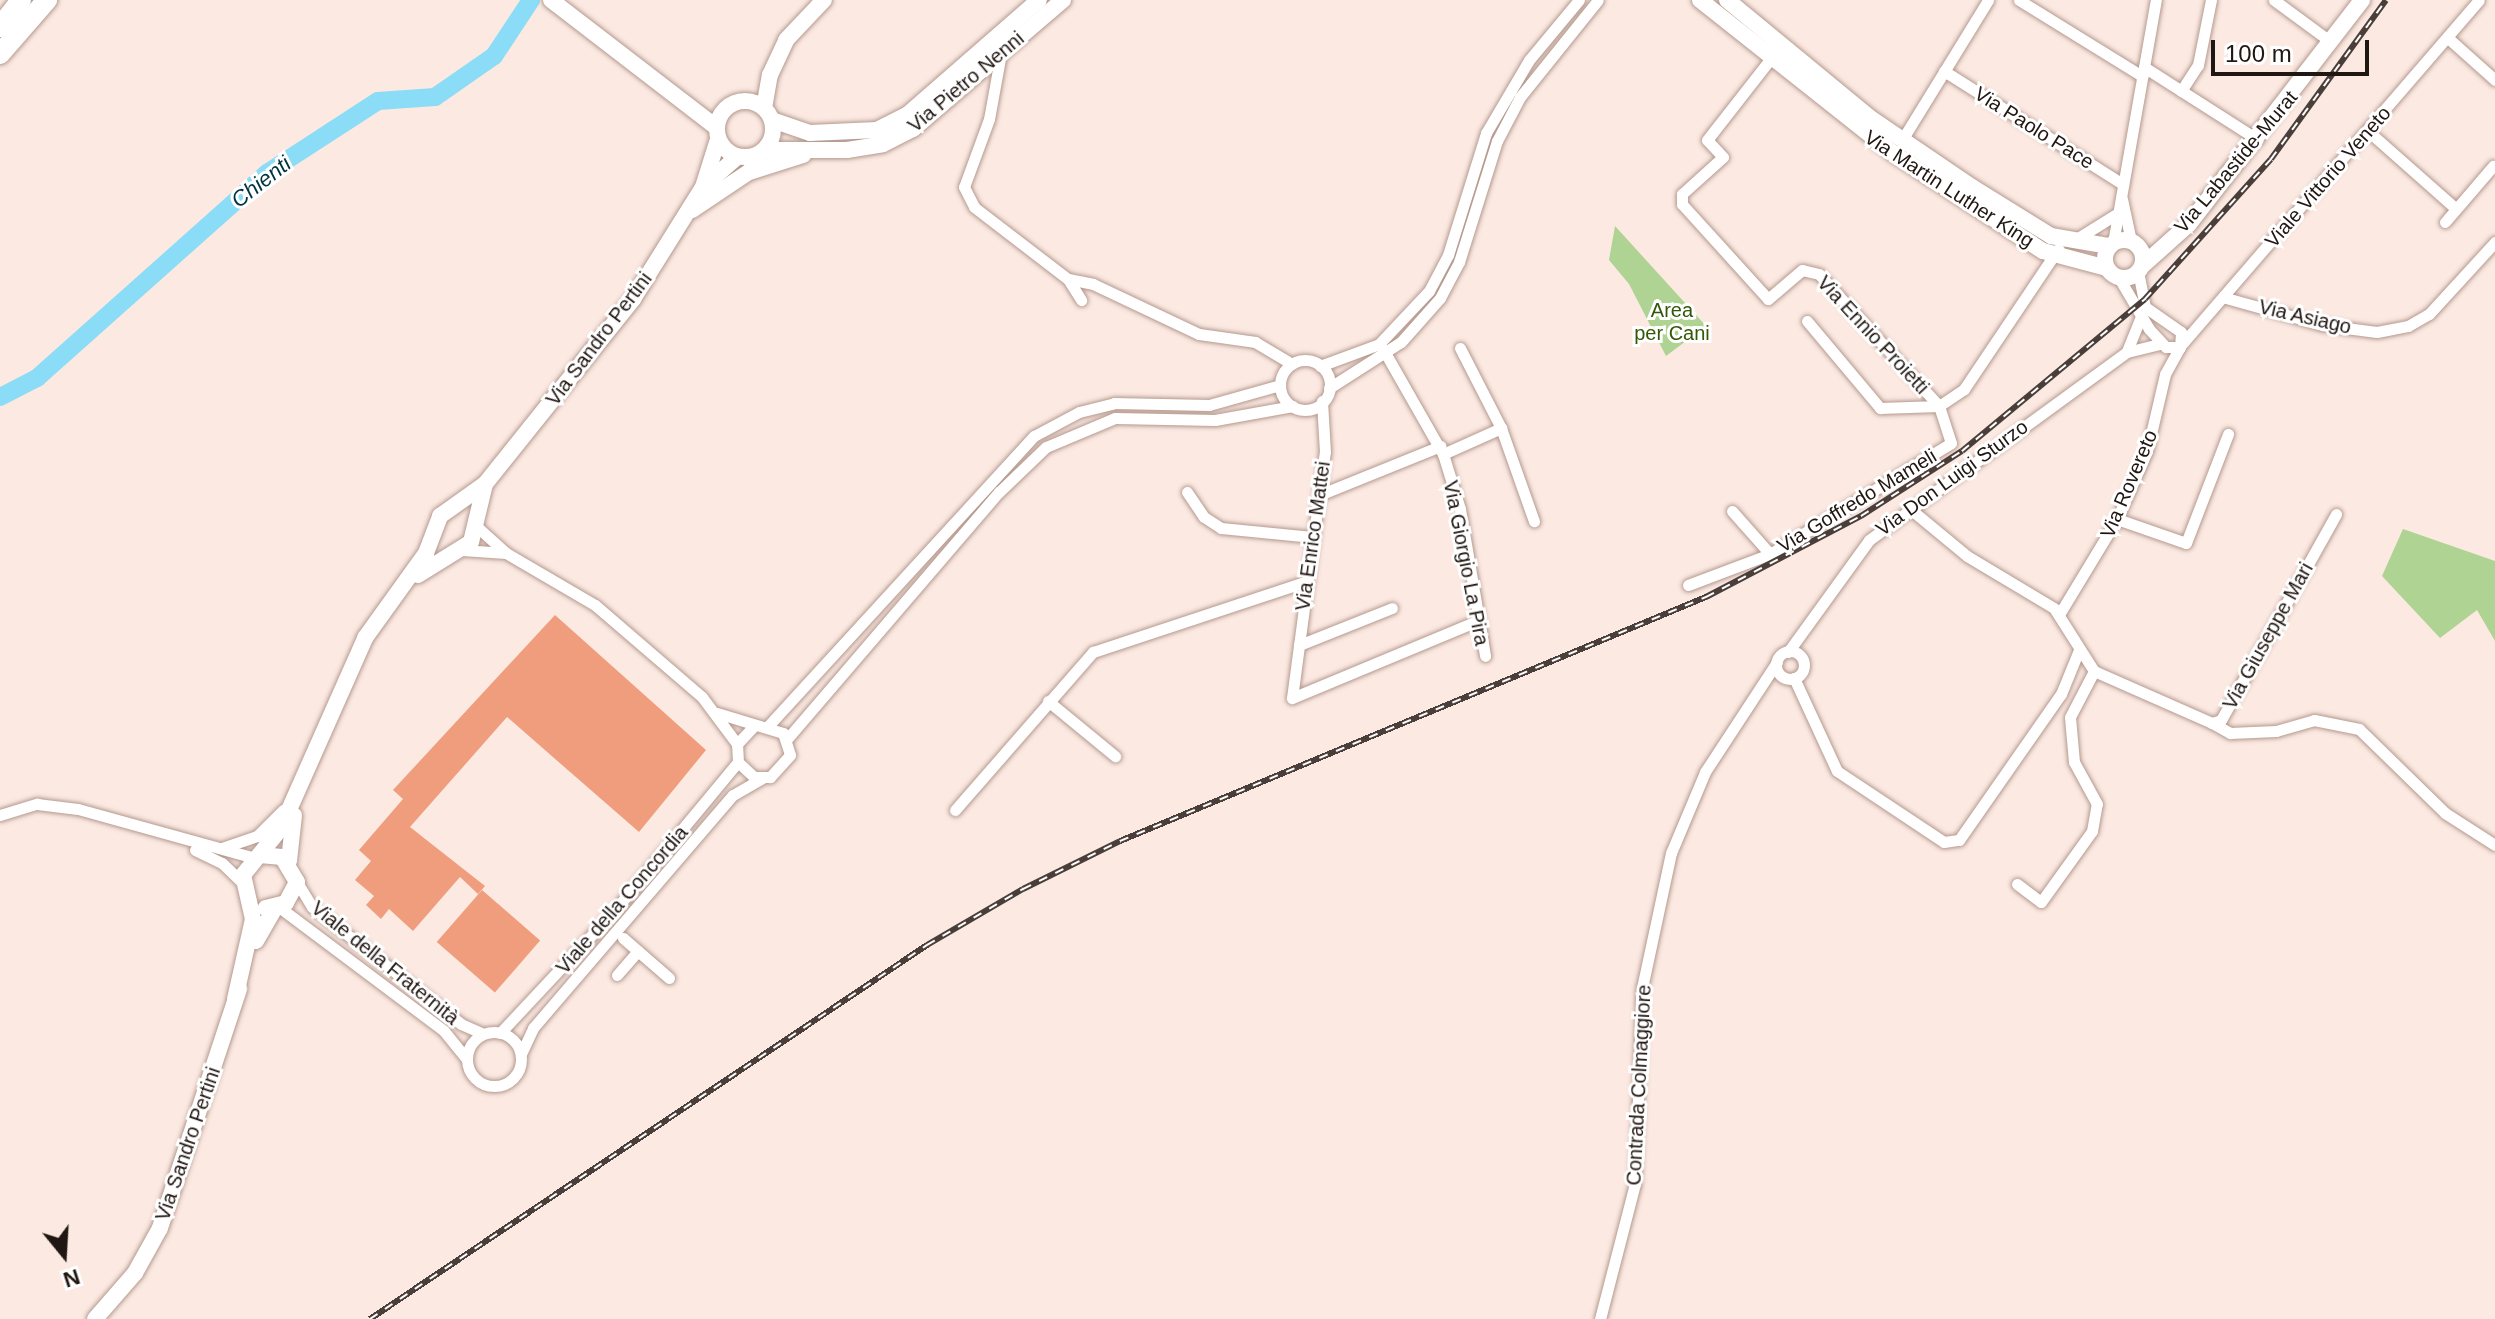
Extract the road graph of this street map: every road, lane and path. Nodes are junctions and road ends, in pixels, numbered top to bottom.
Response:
1 (21, 0) edge
2 (37, 0) edge
3 (47, 0) edge
4 (551, 0) edge
5 (824, 0) edge
6 (1039, 0) edge
7 (1063, 0) edge
8 (1579, 0) edge
9 (1598, 0) edge
10 (1700, 0) edge
11 (1727, 0) edge
12 (1988, 0) edge
13 (2019, 0) edge
14 (2156, 0) edge
15 (2211, 0) edge
16 (2274, 0) edge
17 (2362, 0) edge
18 (2479, 0) edge
19 (0, 27) edge
20 (1555, 27) junction
21 (1566, 35) junction
22 (2448, 38) junction
23 (2331, 42) junction
24 (996, 46) junction
25 (0, 47) edge
26 (0, 54) edge
27 (1771, 58) junction
28 (1944, 71) junction
29 (2143, 72) junction
30 (770, 75) junction
31 (1809, 78) junction
32 (2495, 80) edge
33 (2181, 91) junction
34 (942, 92) junction
35 (689, 100) junction
36 (736, 104) junction
37 (768, 114) junction
38 (2368, 131) junction
39 (717, 133) junction
40 (1902, 140) junction
41 (2258, 140) junction
42 (832, 149) junction
43 (765, 150) junction
44 (737, 157) junction
45 (2493, 166) dead end
46 (2123, 184) junction
47 (703, 187) junction
48 (2121, 199) junction
49 (2454, 207) junction
50 (2115, 215) junction
51 (685, 216) junction
52 (2445, 222) dead end
53 (2495, 242) edge
54 (2134, 243) junction
55 (2111, 244) junction
56 (2164, 246) junction
57 (2059, 247) junction
58 (2140, 269) junction
59 (2113, 273) junction
60 (1068, 279) junction
61 (2226, 298) junction
62 (1081, 300) dead end
63 (2209, 318) junction
64 (2140, 319) junction
65 (1807, 321) dead end
66 (2177, 327) junction
67 (2162, 343) junction
68 (2181, 345) junction
69 (1460, 348) dead end
70 (1383, 349) junction
71 (2127, 352) junction
72 (1270, 354) junction
73 (1292, 364) junction
74 (1320, 366) junction
75 (1280, 382) junction
76 (1329, 388) junction
77 (1322, 401) junction
78 (1939, 406) junction
79 (1296, 407) junction
80 (1320, 428) junction
81 (1501, 428) junction
82 (2228, 434) dead end
83 (1442, 450) junction
84 (485, 484) junction
85 (1187, 492) dead end
86 (1319, 495) junction
87 (1909, 508) junction
88 (452, 510) junction
89 (1732, 511) dead end
90 (2336, 514) dead end
91 (2117, 519) junction
92 (1534, 521) dead end
93 (473, 523) junction
94 (434, 534) junction
95 (1313, 537) junction
96 (459, 551) junction
97 (506, 553) junction
98 (1770, 554) junction
99 (1305, 582) junction
100 (1688, 585) dead end
101 (399, 593) junction
102 (1392, 608) dead end
103 (2060, 613) junction
104 (1479, 620) junction
105 (1806, 631) junction
106 (1299, 645) junction
107 (2079, 650) junction
108 (1788, 652) junction
109 (1485, 656) dead end
110 (1801, 656) junction
111 (1777, 662) junction
112 (2094, 671) junction
113 (1791, 678) junction
114 (1765, 687) junction
115 (2061, 694) junction
116 (1048, 701) junction
117 (2076, 702) junction
118 (717, 713) junction
119 (2070, 717) junction
120 (2212, 723) junction
121 (769, 725) junction
122 (754, 726) junction
123 (787, 739) junction
124 (737, 744) junction
125 (1115, 756) dead end
126 (738, 762) junction
127 (307, 768) junction
128 (762, 778) junction
129 (295, 800) junction
130 (955, 810) dead end
131 (0, 815) edge
132 (177, 841) junction
133 (2495, 845) edge
134 (215, 848) junction
135 (1672, 849) joint
136 (257, 857) junction
137 (289, 861) junction
138 (297, 882) junction
139 (2017, 884) dead end
140 (245, 890) junction
141 (277, 907) junction
142 (623, 938) dead end
143 (631, 954) junction
144 (617, 975) dead end
145 (669, 978) dead end
146 (235, 999) junction
147 (500, 1033) junction
148 (483, 1034) junction
149 (521, 1054) junction
150 (467, 1059) junction
151 (95, 1319) edge
152 (1600, 1319) edge

1 - 19 highway
2 - 25 highway
3 - 26 highway
4 - 35 main road
5 - 30 main road
6 - 24 main road, Via Pietro Nenni
7 - 24 main road, Via Pietro Nenni
8 - 20 street
9 - 21 street
10 - 27 main road, Via Martin Luther King
11 - 31 main road, Via Martin Luther King
12 - 28 street
13 - 29 street
14 - 29 street
15 - 33 street
16 - 23 street
17 - 23 main road, Via Labastide-Murat
18 - 22 street, Viale Vittorio Veneto
20 - 21 street
20 - 70 street
21 - 70 street
22 - 32 street
22 - 38 street, Viale Vittorio Veneto
23 - 41 main road, Via Labastide-Murat
24 - 34 main road, Via Pietro Nenni
24 - 60 street
27 - 31 main road, Via Martin Luther King
27 - 78 street, Via Ennio Proietti
28 - 40 street
28 - 46 street, Via Paolo Pace
29 - 33 street
29 - 46 street
30 - 36 main road
30 - 37 main road
31 - 40 main road, Via Martin Luther King
31 - 57 main road, Via Martin Luther King
33 - 41 street
34 - 37 main road, Via Pietro Nenni
34 - 42 main road, Via Pietro Nenni
35 - 36 main road
35 - 39 main road
36 - 37 main road
36 - 39 main road
37 - 43 main road
38 - 49 street
38 - 61 street, Viale Vittorio Veneto
39 - 44 main road
39 - 47 main road, Via Sandro Pertini
40 - 57 main road, Via Martin Luther King
41 - 56 main road, Via Labastide-Murat
42 - 43 main road, Via Pietro Nenni
42 - 51 main road
43 - 44 main road
44 - 47 main road, Via Sandro Pertini
45 - 49 street
46 - 48 street
47 - 51 main road, Via Sandro Pertini
48 - 50 street
48 - 54 street
49 - 52 street
50 - 55 street
50 - 57 street
51 - 84 main road, Via Sandro Pertini
53 - 61 street, Via Asiago
54 - 55 main road, Via Labastide-Murat
54 - 56 main road, Via Labastide-Murat
54 - 58 main road
55 - 57 main road, Via Martin Luther King
55 - 59 main road
56 - 58 main road, Via Labastide-Murat
57 - 59 main road, Via Martin Luther King
57 - 78 street
58 - 59 main road
58 - 66 street
59 - 64 street
60 - 62 street
60 - 72 street
61 - 63 street, Viale Vittorio Veneto
63 - 66 street
63 - 68 street, Viale Vittorio Veneto
64 - 67 street
64 - 71 street
65 - 78 street
66 - 68 street
67 - 68 street
67 - 71 street, Via Don Luigi Sturzo
68 - 91 street, Via Rovereto
69 - 81 street
70 - 74 street
70 - 76 street
70 - 83 street, Via Giorgio La Pira
71 - 87 street, Via Don Luigi Sturzo
72 - 73 street
72 - 75 street
73 - 74 street
73 - 75 street
74 - 76 street
75 - 79 street
75 - 121 street
76 - 77 street
77 - 79 street
77 - 80 street, Via Enrico Mattei
78 - 98 street, Via Goffredo Mameli
79 - 80 street
79 - 123 street
80 - 86 street, Via Enrico Mattei
81 - 83 street
81 - 92 street
82 - 91 street
83 - 86 street
83 - 104 street, Via Giorgio La Pira
84 - 88 main road, Via Sandro Pertini
84 - 93 main road, Via Sandro Pertini
85 - 95 street
86 - 95 street, Via Enrico Mattei
87 - 103 street
87 - 105 street, Via Don Luigi Sturzo
88 - 93 main road
88 - 94 main road, Via Sandro Pertini
89 - 98 street, Via Goffredo Mameli
90 - 120 street, Via Giuseppe Mari
91 - 103 street, Via Rovereto
93 - 96 main road, Via Sandro Pertini
93 - 97 street
94 - 96 main road
94 - 101 main road, Via Sandro Pertini
95 - 99 street, Via Enrico Mattei
96 - 97 street
96 - 101 main road, Via Sandro Pertini
97 - 118 street
98 - 100 street, Via Goffredo Mameli
99 - 106 street, Via Enrico Mattei
99 - 116 street
101 - 127 main road, Via Sandro Pertini
102 - 106 street, Via Enrico Mattei
103 - 107 street
104 - 106 street, Via Enrico Mattei
104 - 109 street, Via Giorgio La Pira
105 - 108 street, Via Don Luigi Sturzo
105 - 110 street, Via Don Luigi Sturzo
107 - 112 street
107 - 115 street
108 - 110 street
108 - 111 street, Via Don Luigi Sturzo
110 - 113 street, Via Don Luigi Sturzo
111 - 113 street
111 - 114 street, Via Don Luigi Sturzo
112 - 117 street
112 - 120 street, Via Giuseppe Mari
113 - 114 street
113 - 115 street
114 - 135 street, Via Don Luigi Sturzo
115 - 117 street
115 - 119 street
116 - 125 street
116 - 130 street
117 - 119 street
118 - 122 street
118 - 124 street
119 - 139 street
120 - 133 street
121 - 122 street
121 - 123 street
122 - 124 street
123 - 128 street
124 - 126 street
126 - 128 street
126 - 147 street, Viale della Concordia
127 - 129 main road, Via Sandro Pertini
127 - 134 street
128 - 149 street
129 - 136 main road, Via Sandro Pertini
129 - 137 main road, Via Sandro Pertini
131 - 132 street
132 - 134 street
132 - 140 street
134 - 136 street
135 - 152 street, Contrada Colmaggiore
136 - 137 main road
136 - 140 main road, Via Sandro Pertini
137 - 138 main road, Via Sandro Pertini
138 - 141 main road, Via Sandro Pertini
138 - 148 street, Viale della Fraternità
140 - 141 main road
140 - 146 main road, Via Sandro Pertini
141 - 146 main road, Via Sandro Pertini
141 - 150 street, Viale della Fraternità
142 - 143 street
143 - 144 street
143 - 145 street
146 - 151 main road, Via Sandro Pertini
147 - 148 street
147 - 149 street
148 - 150 street
149 - 150 street

